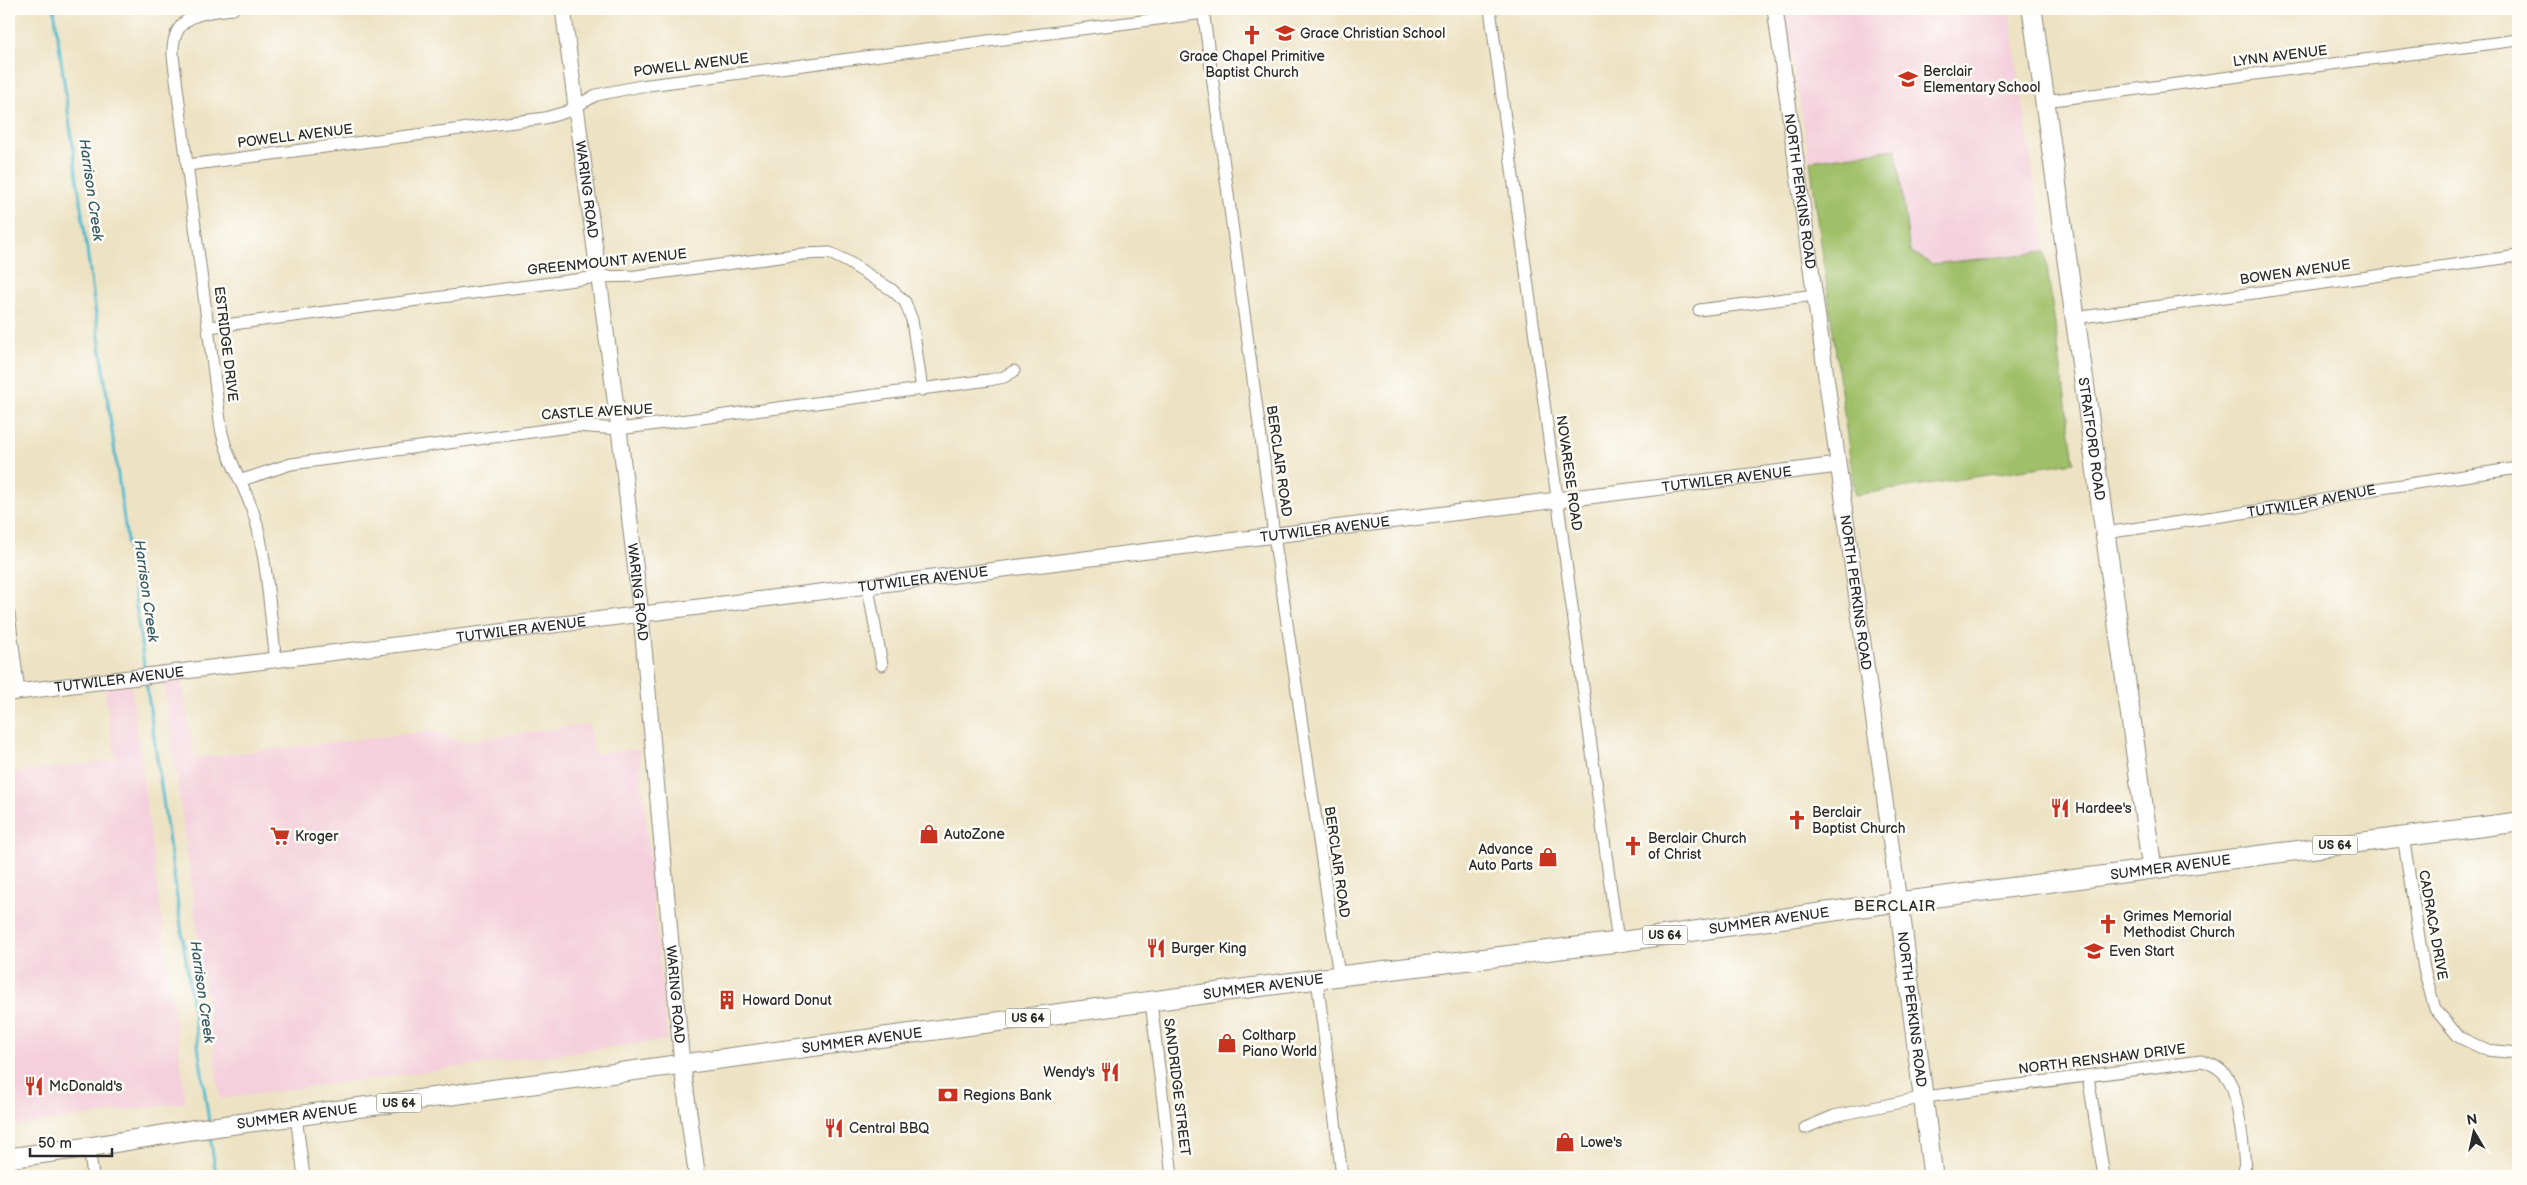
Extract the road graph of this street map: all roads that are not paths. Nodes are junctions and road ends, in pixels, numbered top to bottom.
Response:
1 (233, 9) edge
2 (562, 9) edge
3 (1490, 9) edge
4 (1775, 9) edge
5 (2032, 9) edge
6 (1204, 11) edge
7 (2518, 40) edge
8 (2045, 101) junction
9 (576, 107) junction
10 (188, 165) junction
11 (2518, 256) edge
12 (598, 277) junction
13 (1814, 295) junction
14 (1699, 310) dead end
15 (2075, 318) junction
16 (209, 327) junction
17 (1014, 372) dead end
18 (922, 390) junction
19 (619, 429) junction
20 (1838, 465) junction
21 (2518, 468) edge
22 (242, 480) junction
23 (1558, 502) junction
24 (2105, 533) junction
25 (1274, 535) junction
26 (868, 586) junction
27 (9, 614) edge
28 (641, 615) junction
29 (276, 661) junction
30 (882, 665) dead end
31 (14, 692) edge
32 (2518, 822) edge
33 (2403, 836) junction
34 (2152, 869) junction
35 (1899, 902) junction
36 (1618, 942) junction
37 (1339, 976) junction
38 (1317, 979) junction
39 (1151, 1002) junction
40 (2518, 1052) edge
41 (682, 1064) junction
42 (2088, 1076) junction
43 (1925, 1097) junction
44 (296, 1117) junction
45 (1805, 1128) dead end
46 (89, 1148) junction
47 (9, 1158) edge
48 (93, 1176) edge
49 (304, 1176) edge
50 (697, 1176) edge
51 (1172, 1176) edge
52 (1342, 1176) edge
53 (1933, 1176) edge
54 (2104, 1176) edge
55 (2244, 1176) edge

1 - 10 street, ESTRIDGE DRIVE
2 - 9 street, WARING ROAD
3 - 23 street, NOVARESE ROAD
4 - 13 street, NORTH PERKINS ROAD
5 - 8 main road, STRATFORD ROAD
6 - 9 street, POWELL AVENUE
6 - 25 street, BERCLAIR ROAD
7 - 8 street, LYNN AVENUE
8 - 15 main road, STRATFORD ROAD
9 - 10 street, POWELL AVENUE
9 - 12 street, WARING ROAD
10 - 16 street, ESTRIDGE DRIVE
11 - 15 street, BOWEN AVENUE
12 - 16 street, GREENMOUNT AVENUE
12 - 18 street, GREENMOUNT AVENUE
12 - 19 street, WARING ROAD
13 - 14 street
13 - 20 street, NORTH PERKINS ROAD
15 - 24 main road, STRATFORD ROAD
16 - 22 street, ESTRIDGE DRIVE
17 - 18 street, CASTLE AVENUE
18 - 19 street, CASTLE AVENUE
19 - 22 street, CASTLE AVENUE
19 - 28 street, WARING ROAD
20 - 23 street, TUTWILER AVENUE
20 - 35 street, NORTH PERKINS ROAD
21 - 24 street, TUTWILER AVENUE
22 - 29 street, ESTRIDGE DRIVE
23 - 25 street, TUTWILER AVENUE
23 - 36 street, NOVARESE ROAD
24 - 34 main road, STRATFORD ROAD
25 - 26 street, TUTWILER AVENUE
25 - 37 street, BERCLAIR ROAD
26 - 28 street, TUTWILER AVENUE
26 - 30 street
27 - 31 street
28 - 29 street, TUTWILER AVENUE
28 - 41 street, WARING ROAD
29 - 31 street, TUTWILER AVENUE
32 - 33 main road, SUMMER AVENUE / US 64
33 - 34 main road, SUMMER AVENUE / US 64
33 - 40 street, CADRACA DRIVE
34 - 35 main road, SUMMER AVENUE / US 64
35 - 36 main road, SUMMER AVENUE / US 64
35 - 43 main road, NORTH PERKINS ROAD
36 - 37 main road, SUMMER AVENUE / US 64
37 - 38 main road, SUMMER AVENUE / US 64
38 - 39 main road, SUMMER AVENUE / US 64
38 - 52 street
39 - 41 main road, SUMMER AVENUE / US 64
39 - 51 street, SANDRIDGE STREET
41 - 44 main road, SUMMER AVENUE / US 64
41 - 50 main road, WARING ROAD
42 - 43 street, NORTH RENSHAW DRIVE
42 - 54 street
42 - 55 street, NORTH RENSHAW DRIVE
43 - 45 street, NORTH RENSHAW DRIVE
43 - 53 main road, NORTH PERKINS ROAD
44 - 46 main road, SUMMER AVENUE / US 64
44 - 49 street
46 - 47 main road, SUMMER AVENUE / US 64
46 - 48 street

